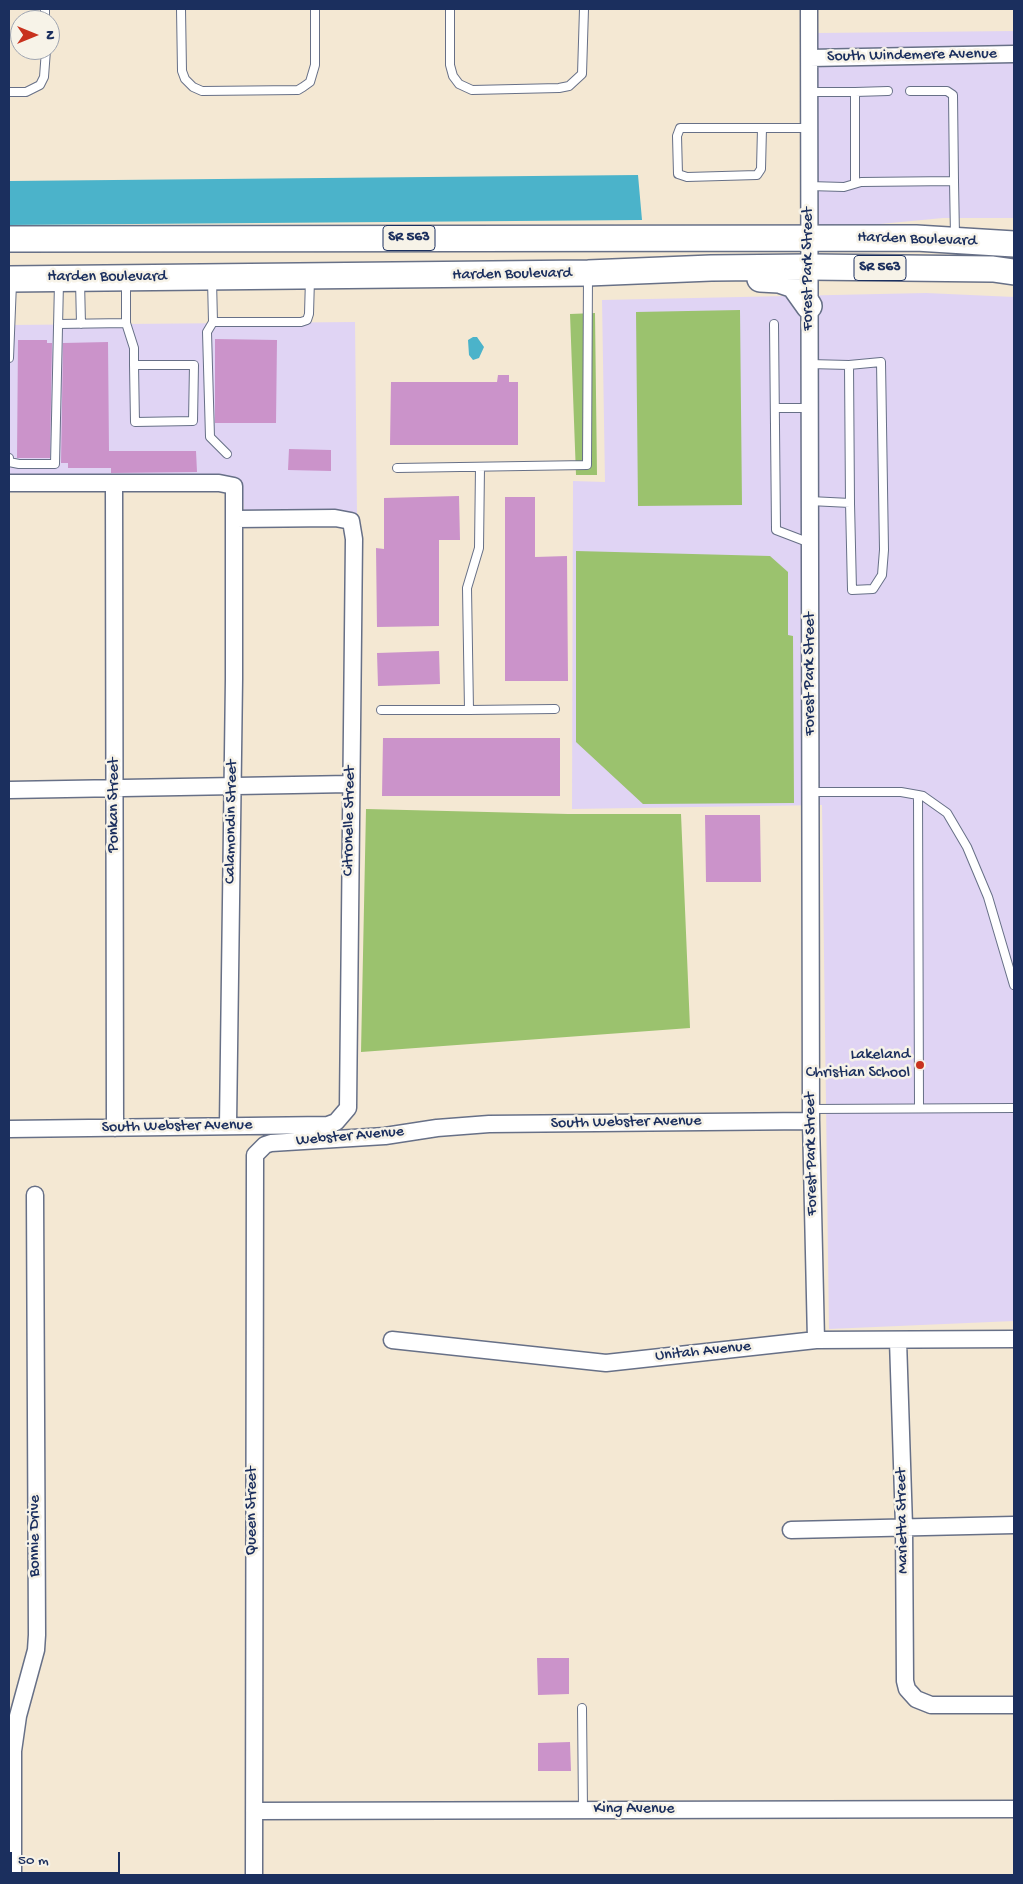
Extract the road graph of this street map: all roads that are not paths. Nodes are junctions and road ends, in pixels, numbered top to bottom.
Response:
1 (181, 9) edge
2 (315, 9) edge
3 (450, 9) edge
4 (584, 9) edge
5 (809, 9) edge
6 (1014, 54) edge
7 (810, 58) junction
8 (45, 60) edge
9 (888, 91) dead end
10 (910, 91) dead end
11 (9, 92) edge
12 (809, 92) junction
13 (855, 92) junction
14 (762, 128) junction
15 (809, 128) junction
16 (954, 181) junction
17 (855, 184) junction
18 (809, 186) junction
19 (809, 238) junction
20 (9, 239) edge
21 (955, 240) junction
22 (1014, 244) edge
23 (809, 267) junction
24 (711, 268) junction
25 (1014, 272) edge
26 (588, 274) junction
27 (310, 277) junction
28 (70, 278) junction
29 (126, 278) junction
30 (212, 278) junction
31 (10, 279) edge
32 (809, 306) junction
33 (213, 322) junction
34 (126, 323) junction
35 (58, 324) junction
36 (81, 324) junction
37 (774, 324) dead end
38 (9, 358) edge
39 (809, 364) junction
40 (134, 365) junction
41 (850, 365) junction
42 (775, 408) junction
43 (810, 408) junction
44 (227, 454) dead end
45 (9, 458) edge
46 (9, 462) edge
47 (480, 467) junction
48 (397, 468) dead end
49 (9, 483) edge
50 (114, 483) junction
51 (810, 501) junction
52 (850, 503) junction
53 (235, 519) junction
54 (810, 543) junction
55 (555, 709) dead end
56 (381, 710) dead end
57 (469, 710) junction
58 (350, 784) junction
59 (232, 787) junction
60 (114, 789) junction
61 (9, 790) edge
62 (811, 792) junction
63 (918, 795) junction
64 (1014, 985) edge
65 (919, 1107) junction
66 (1014, 1108) edge
67 (811, 1115) junction
68 (343, 1116) joint
69 (228, 1125) junction
70 (115, 1128) junction
71 (442, 1128) joint
72 (9, 1129) edge
73 (260, 1149) joint
74 (35, 1194) dead end
75 (1014, 1339) edge
76 (392, 1340) dead end
77 (816, 1340) junction
78 (898, 1340) junction
79 (1014, 1525) edge
80 (904, 1526) junction
81 (791, 1530) dead end
82 (1014, 1705) edge
83 (582, 1708) dead end
84 (1014, 1809) edge
85 (583, 1810) junction
86 (254, 1811) junction
87 (13, 1875) edge
88 (254, 1875) edge

1 - 2 lane
3 - 4 lane
5 - 7 street, Forest Park Street
6 - 7 street, South Windemere Avenue
7 - 12 street, Forest Park Street
8 - 11 lane
9 - 13 lane
10 - 16 lane
12 - 13 lane
12 - 15 street, Forest Park Street
13 - 17 lane
14 - 14 lane
14 - 15 lane
15 - 18 street, Forest Park Street
16 - 17 lane
16 - 21 lane
17 - 18 lane
18 - 19 street, Forest Park Street
19 - 20 main road, Harden Boulevard / SR 563
19 - 21 main road, Harden Boulevard / SR 563
19 - 23 street, Forest Park Street
21 - 22 main road, Harden Boulevard / SR 563
23 - 24 main road, Harden Boulevard / SR 563
23 - 25 main road, Harden Boulevard / SR 563
23 - 32 street, Forest Park Street
24 - 26 main road, Harden Boulevard / SR 563
24 - 32 main road
26 - 27 main road, Harden Boulevard / SR 563
26 - 47 lane
27 - 30 main road, Harden Boulevard / SR 563
27 - 33 lane
28 - 29 main road, Harden Boulevard / SR 563
28 - 31 main road, Harden Boulevard / SR 563
28 - 35 lane
28 - 36 lane
29 - 30 main road, Harden Boulevard / SR 563
29 - 34 lane
30 - 33 lane
31 - 38 lane
32 - 39 street, Forest Park Street
33 - 44 lane
34 - 36 lane
34 - 40 lane
35 - 36 lane
35 - 46 lane
37 - 42 lane
39 - 41 lane
39 - 43 street, Forest Park Street
40 - 40 lane
41 - 52 lane
41 - 52 lane
42 - 43 lane
42 - 54 lane
43 - 51 street, Forest Park Street
45 - 46 lane
47 - 48 lane
47 - 57 lane
49 - 50 street
50 - 53 street, Calamondin Street
50 - 60 street, Ponkan Street
51 - 52 lane
51 - 54 street, Forest Park Street
53 - 58 street, Citronelle Street
53 - 59 street, Calamondin Street
54 - 62 street, Forest Park Street
55 - 57 lane
56 - 57 lane
58 - 59 street
58 - 68 street, Citronelle Street
59 - 60 street
59 - 69 street, Calamondin Street
60 - 61 street
60 - 70 street, Ponkan Street
62 - 63 lane
62 - 67 street, Forest Park Street
63 - 64 lane
63 - 65 lane
65 - 66 lane
65 - 67 lane
67 - 71 street, South Webster Avenue
67 - 77 street, Forest Park Street
68 - 69 street, South Webster Avenue
69 - 70 street, South Webster Avenue
70 - 72 street, South Webster Avenue
71 - 73 street, Webster Avenue
73 - 86 street, Queen Street
74 - 87 street, Bonnie Drive
75 - 78 street, Unitah Avenue
76 - 77 street, Unitah Avenue
77 - 78 street, Unitah Avenue
78 - 80 street, Marietta Street
79 - 80 street
80 - 81 street
80 - 82 street, Marietta Street
83 - 85 lane
84 - 85 street, King Avenue
85 - 86 street, King Avenue
86 - 88 street, Queen Street

